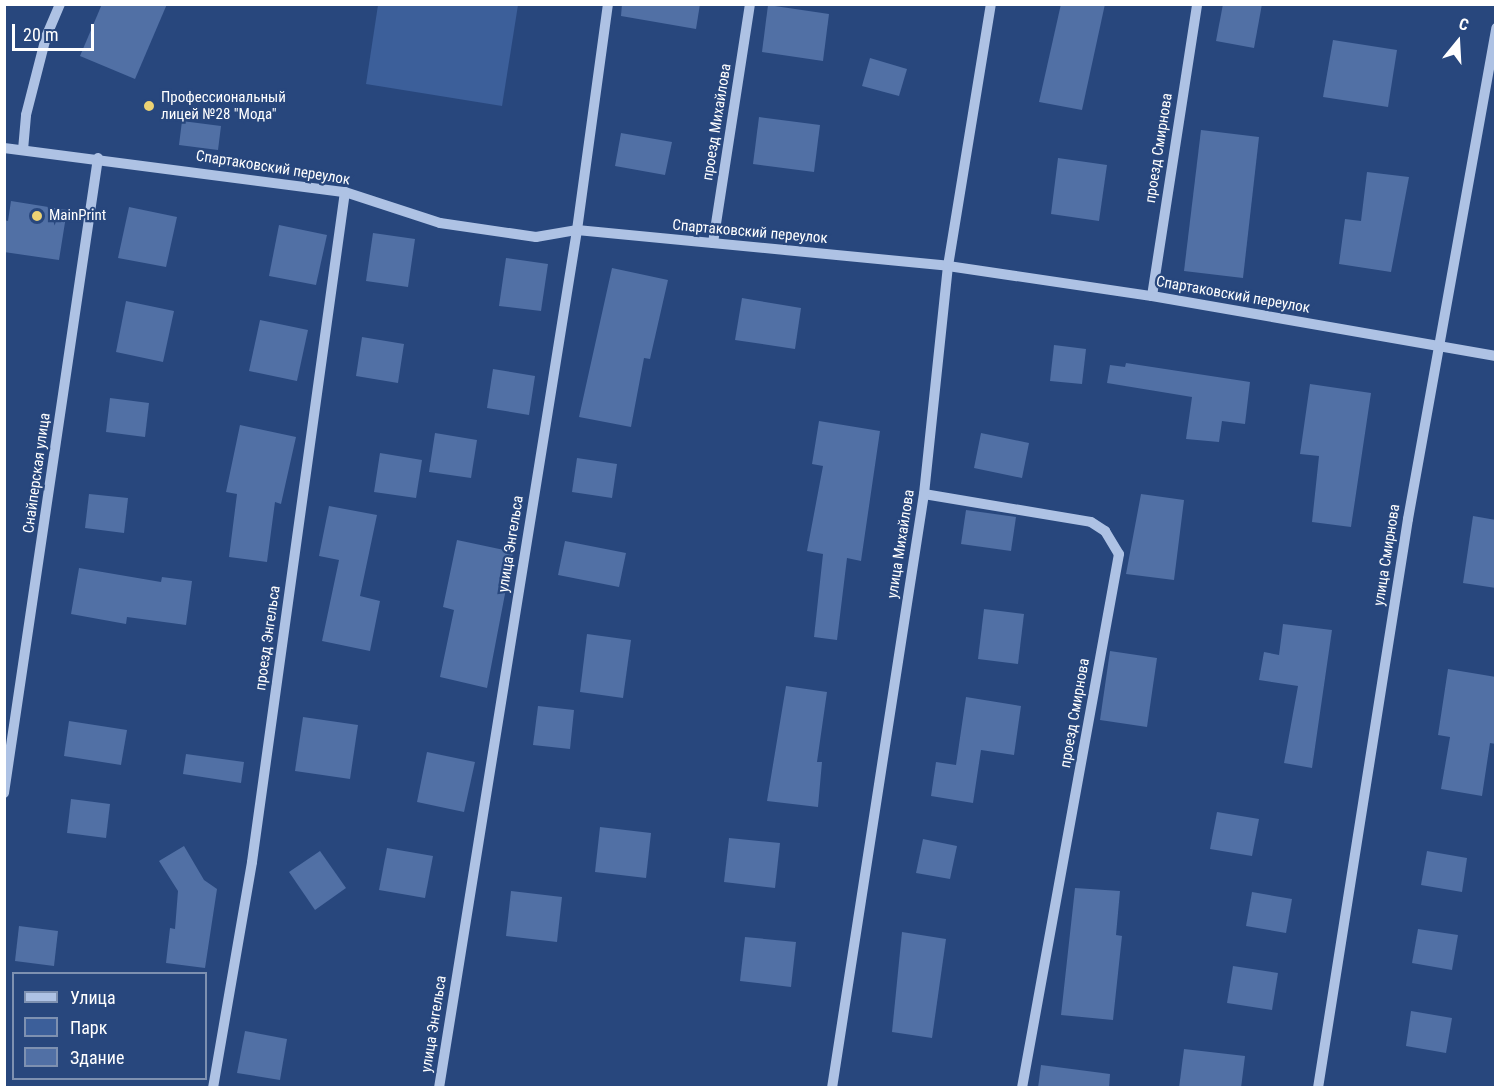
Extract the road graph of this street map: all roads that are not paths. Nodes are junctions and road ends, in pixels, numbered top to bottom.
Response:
1 (60, 4) edge
2 (608, 4) edge
3 (750, 4) edge
4 (991, 4) edge
5 (1197, 4) edge
6 (1496, 28) edge
7 (4, 148) edge
8 (22, 150) junction
9 (98, 158) junction
10 (345, 192) junction
11 (577, 230) junction
12 (713, 243) junction
13 (948, 266) junction
14 (1152, 296) junction
15 (1438, 346) junction
16 (1496, 356) edge
17 (924, 494) junction
18 (4, 793) edge
19 (213, 1088) edge
20 (439, 1088) edge
21 (832, 1088) edge
22 (1022, 1088) edge
23 (1318, 1088) edge

1 - 8 street
2 - 11 street, улица Энгельса
3 - 12 street, проезд Михайлова
4 - 13 street, улица Михайлова
5 - 14 street, проезд Смирнова
6 - 15 street, улица Смирнова
7 - 8 street, Спартаковский переулок
8 - 9 street, Спартаковский переулок
9 - 10 street, Спартаковский переулок
9 - 18 street, Снайперская улица
10 - 11 street, Спартаковский переулок
10 - 19 street, проезд Энгельса
11 - 12 street, Спартаковский переулок
11 - 20 street, улица Энгельса
12 - 13 street, Спартаковский переулок
13 - 14 street, Спартаковский переулок
13 - 17 street, улица Михайлова
14 - 15 street, Спартаковский переулок
15 - 16 street, Спартаковский переулок
15 - 23 street, улица Смирнова
17 - 21 street, улица Михайлова
17 - 22 street, проезд Смирнова

